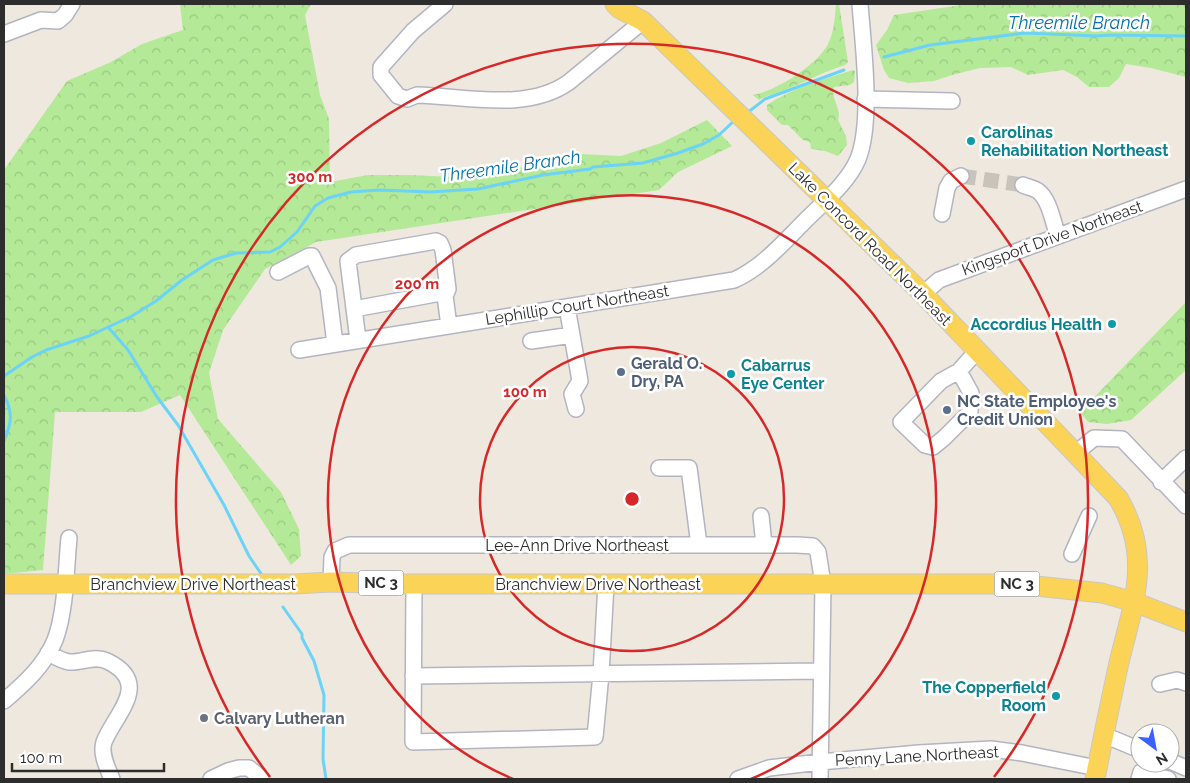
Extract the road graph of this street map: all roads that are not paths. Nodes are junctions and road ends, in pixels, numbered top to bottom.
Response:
1 (72, 4) edge
2 (445, 4) edge
3 (615, 4) edge
4 (636, 4) edge
5 (860, 4) edge
6 (643, 21) junction
7 (4, 34) edge
8 (865, 99) junction
9 (952, 101) dead end
10 (961, 176) dead end
11 (1023, 185) tunnel mouth
12 (1186, 189) edge
13 (826, 200) junction
14 (942, 214) dead end
15 (1058, 236) junction
16 (278, 272) dead end
17 (446, 292) junction
18 (922, 294) junction
19 (567, 306) junction
20 (354, 309) junction
21 (449, 326) junction
22 (572, 335) junction
23 (358, 340) junction
24 (531, 341) dead end
25 (335, 344) junction
26 (299, 350) dead end
27 (977, 351) junction
28 (959, 371) junction
29 (576, 409) dead end
30 (1076, 453) junction
31 (1186, 458) edge
32 (659, 468) dead end
33 (1161, 482) junction
34 (1185, 504) edge
35 (761, 516) dead end
36 (1089, 516) dead end
37 (69, 538) dead end
38 (698, 545) junction
39 (764, 545) junction
40 (1072, 554) dead end
41 (332, 582) junction
42 (4, 584) edge
43 (65, 584) junction
44 (414, 584) junction
45 (606, 584) junction
46 (823, 584) junction
47 (1134, 602) junction
48 (1186, 622) edge
49 (48, 653) junction
50 (822, 671) junction
51 (601, 674) junction
52 (413, 676) junction
53 (1186, 683) edge
54 (1160, 684) dead end
55 (4, 701) edge
56 (1104, 736) junction
57 (1130, 746) edge
58 (820, 762) junction
59 (1096, 774) edge
60 (112, 779) edge
61 (211, 779) edge
62 (262, 779) edge
63 (738, 779) edge
64 (820, 779) edge
65 (1139, 779) edge
66 (1169, 779) edge

1 - 7 street
2 - 6 street
3 - 6 main road, Lake Concord Road Northeast
4 - 6 main road, Lake Concord Road Northeast
5 - 8 street, Lephillip Court Northeast
6 - 13 main road, Lake Concord Road Northeast
8 - 9 street
8 - 13 street, Lephillip Court Northeast
10 - 14 street
11 - 15 street
12 - 15 street, Kingsport Drive Northeast
13 - 18 main road, Lake Concord Road Northeast
13 - 19 street, Lephillip Court Northeast
15 - 18 street, Kingsport Drive Northeast
16 - 25 street
17 - 20 street
17 - 20 street
17 - 21 street
18 - 27 main road, Lake Concord Road Northeast
19 - 21 street, Lephillip Court Northeast
19 - 22 street
20 - 23 street
21 - 23 street, Lephillip Court Northeast
22 - 24 street
22 - 29 street
23 - 25 street, Lephillip Court Northeast
25 - 26 street, Lephillip Court Northeast
27 - 28 street
27 - 30 main road, Lake Concord Road Northeast
28 - 28 street
30 - 33 street
30 - 47 main road, Lake Concord Road Northeast
31 - 33 street
32 - 38 street
33 - 34 street
35 - 39 street
36 - 40 street
37 - 43 street
38 - 39 street, Lee-Ann Drive Northeast
38 - 41 street, Lee-Ann Drive Northeast
39 - 46 street, Lee-Ann Drive Northeast
41 - 43 main road, Branchview Drive Northeast / NC 3
41 - 44 main road, Branchview Drive Northeast / NC 3
42 - 43 main road, Branchview Drive Northeast / NC 3
43 - 49 street
44 - 45 main road, Branchview Drive Northeast / NC 3
44 - 52 street
45 - 46 main road, Branchview Drive Northeast / NC 3
45 - 51 street
46 - 47 main road, Branchview Drive Northeast / NC 3
46 - 50 street
47 - 48 main road, Branchview Drive Northeast / NC 3
47 - 56 main road, Lake Concord Road Northeast
49 - 55 street
49 - 60 street
50 - 51 street
50 - 58 street
51 - 52 street
51 - 52 street
53 - 54 street
56 - 57 street
56 - 59 main road, Lake Concord Road Northeast
58 - 59 street, Penny Lane Northeast
58 - 63 street, Penny Lane Northeast
58 - 64 street
61 - 62 street
65 - 66 street

